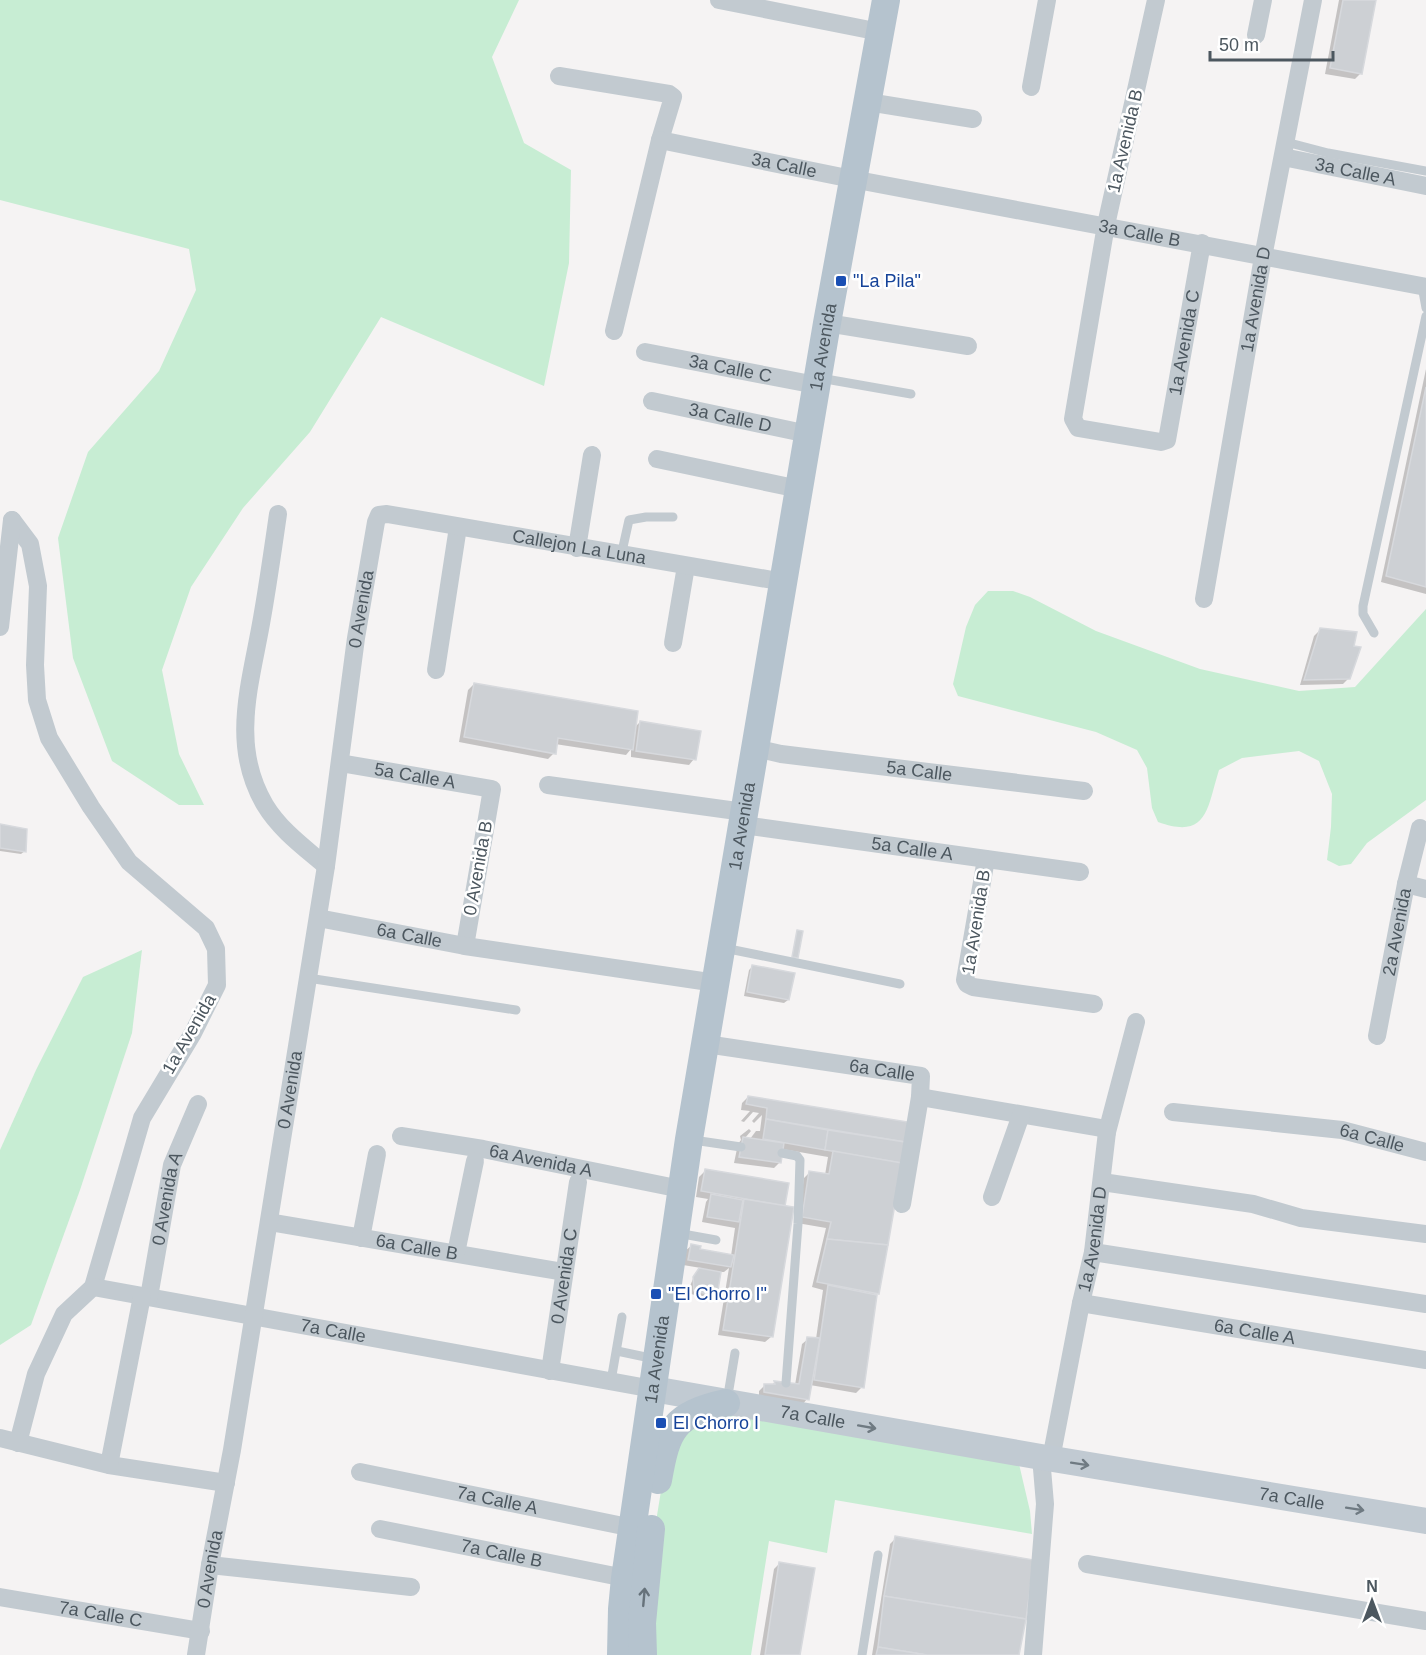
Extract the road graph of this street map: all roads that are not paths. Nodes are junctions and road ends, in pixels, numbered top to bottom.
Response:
1 (719, 0) edge
2 (886, 0) edge
3 (1047, 0) edge
4 (1156, 0) edge
5 (1263, 0) edge
6 (1313, 0) edge
7 (880, 32) junction
8 (1256, 35) dead end
9 (559, 76) dead end
10 (1031, 87) dead end
11 (867, 102) junction
12 (973, 120) dead end
13 (660, 140) junction
14 (1285, 149) junction
15 (1426, 171) edge
16 (852, 179) junction
17 (1426, 186) edge
18 (1106, 225) junction
19 (1202, 243) junction
20 (1263, 257) junction
21 (1424, 286) edge
22 (1426, 308) edge
23 (1426, 316) edge
24 (826, 323) junction
25 (614, 331) dead end
26 (968, 346) dead end
27 (645, 352) dead end
28 (817, 381) junction
29 (911, 394) dead end
30 (652, 401) dead end
31 (808, 434) junction
32 (1165, 442) joint
33 (592, 455) dead end
34 (657, 459) dead end
35 (799, 489) junction
36 (278, 514) dead end
37 (673, 517) dead end
38 (6, 518) edge
39 (376, 522) joint
40 (458, 527) junction
41 (577, 548) junction
42 (621, 556) junction
43 (686, 566) junction
44 (784, 582) junction
45 (1204, 599) dead end
46 (1, 607) edge
47 (0, 627) edge
48 (1374, 633) dead end
49 (673, 643) dead end
50 (436, 670) dead end
51 (755, 748) junction
52 (340, 763) junction
53 (548, 785) dead end
54 (492, 789) joint
55 (1084, 791) dead end
56 (743, 819) junction
57 (1420, 828) dead end
58 (986, 859) junction
59 (326, 866) junction
60 (1080, 872) dead end
61 (1406, 884) junction
62 (1426, 889) edge
63 (318, 918) junction
64 (465, 946) junction
65 (722, 948) junction
66 (309, 978) junction
67 (716, 983) junction
68 (900, 984) dead end
69 (1094, 1004) dead end
70 (516, 1010) dead end
71 (1136, 1022) dead end
72 (1377, 1036) dead end
73 (706, 1044) junction
74 (920, 1097) junction
75 (198, 1104) dead end
76 (1173, 1112) dead end
77 (1021, 1115) junction
78 (1107, 1132) junction
79 (402, 1136) dead end
80 (689, 1139) junction
81 (741, 1147) dead end
82 (1426, 1152) edge
83 (782, 1153) dead end
84 (377, 1154) dead end
85 (475, 1161) dead end
86 (578, 1182) dead end
87 (1102, 1182) junction
88 (681, 1189) junction
89 (992, 1197) dead end
90 (902, 1204) dead end
91 (269, 1222) junction
92 (675, 1233) junction
93 (1426, 1234) edge
94 (361, 1238) junction
95 (716, 1240) dead end
96 (1093, 1252) junction
97 (456, 1253) junction
98 (564, 1272) junction
99 (93, 1287) junction
100 (145, 1297) junction
101 (1081, 1303) junction
102 (1426, 1304) edge
103 (254, 1317) junction
104 (622, 1317) dead end
105 (617, 1351) junction
106 (735, 1353) dead end
107 (657, 1360) junction
108 (1426, 1360) edge
109 (550, 1371) junction
110 (611, 1381) junction
111 (786, 1383) dead end
112 (653, 1389) junction
113 (726, 1403) junction
114 (0, 1438) edge
115 (18, 1443) junction
116 (1046, 1458) junction
117 (109, 1465) junction
118 (360, 1472) dead end
119 (226, 1483) junction
120 (1426, 1521) edge
121 (633, 1528) junction
122 (380, 1529) dead end
123 (878, 1555) dead end
124 (1087, 1564) dead end
125 (210, 1565) junction
126 (625, 1578) junction
127 (411, 1587) dead end
128 (0, 1597) edge
129 (1426, 1621) edge
130 (201, 1631) junction
131 (196, 1655) edge
132 (621, 1655) edge
133 (643, 1655) edge
134 (862, 1655) edge
135 (1033, 1655) edge

1 - 7 street
2 - 7 main road, 1a Avenida
3 - 10 street
4 - 18 street, 1a Avenida B
5 - 8 street
6 - 14 street, 1a Avenida D
7 - 11 main road, 1a Avenida
9 - 13 street
11 - 12 street
11 - 16 main road, 1a Avenida
13 - 16 street, 3a Calle
13 - 25 street
14 - 15 lane
14 - 17 street, 3a Calle A
14 - 20 street, 1a Avenida D
16 - 18 street, 3a Calle B
16 - 24 main road, 1a Avenida
18 - 19 street, 3a Calle B
18 - 32 street, 1a Avenida B
19 - 20 street, 3a Calle B
19 - 32 street, 1a Avenida C
20 - 21 street, 3a Calle B
20 - 45 street, 1a Avenida D
21 - 22 lane
23 - 48 lane
24 - 26 street
24 - 28 main road, 1a Avenida
27 - 28 street, 3a Calle C
28 - 29 lane, 3a Calle C
28 - 31 main road, 1a Avenida
30 - 31 street, 3a Calle D
31 - 35 main road, 1a Avenida
33 - 41 street
34 - 35 street
35 - 44 main road, 1a Avenida
36 - 59 street
37 - 42 lane
38 - 46 street
38 - 99 street, 1a Avenida
39 - 40 street, Callejon La Luna
39 - 52 street, 0 Avenida
40 - 41 street, Callejon La Luna
40 - 50 street
41 - 42 street, Callejon La Luna
42 - 43 street, Callejon La Luna
43 - 44 street, Callejon La Luna
43 - 49 street
44 - 51 main road, 1a Avenida
46 - 47 street
51 - 55 street, 5a Calle
51 - 56 main road, 1a Avenida
52 - 54 street, 5a Calle A
52 - 59 street, 0 Avenida
53 - 56 street
54 - 64 street, 0 Avenida B
56 - 58 street, 5a Calle A
56 - 65 main road, 1a Avenida
57 - 61 street, 2a Avenida
58 - 60 street, 5a Calle A
58 - 69 street, 1a Avenida B
59 - 63 street, 0 Avenida
61 - 62 street
61 - 72 street, 2a Avenida
63 - 64 street, 6a Calle
63 - 66 street, 0 Avenida
64 - 67 street, 6a Calle
65 - 67 main road, 1a Avenida
65 - 68 lane
66 - 70 lane
66 - 91 street, 0 Avenida
67 - 73 main road, 1a Avenida
71 - 78 street, 1a Avenida D
73 - 74 street, 6a Calle
73 - 80 main road, 1a Avenida
74 - 77 street, 6a Calle
74 - 90 street
75 - 100 street, 0 Avenida A
76 - 82 street, 6a Calle
77 - 78 street, 6a Calle
77 - 89 street
78 - 87 street, 1a Avenida D
79 - 88 street, 6a Avenida A
80 - 81 lane
80 - 88 main road, 1a Avenida
83 - 111 lane
84 - 94 street
85 - 97 street
86 - 98 street, 0 Avenida C
87 - 93 street
87 - 96 street, 1a Avenida D
88 - 92 main road, 1a Avenida
91 - 94 street, 6a Calle B
91 - 103 street, 0 Avenida
92 - 95 lane
92 - 107 main road, 1a Avenida
94 - 97 street, 6a Calle B
96 - 101 street, 1a Avenida D
96 - 102 street
97 - 98 street, 6a Calle B
98 - 109 street, 0 Avenida C
99 - 100 street, 7a Calle
99 - 115 street
100 - 103 street, 7a Calle
100 - 117 street, 0 Avenida A
101 - 108 street, 6a Calle A
101 - 116 street, 1a Avenida D
103 - 109 street, 7a Calle
103 - 119 street, 0 Avenida
104 - 105 lane
105 - 107 lane
105 - 110 lane
106 - 113 lane
107 - 112 main road, 1a Avenida
109 - 110 street, 7a Calle
110 - 112 street, 7a Calle
112 - 113 street, 7a Calle
112 - 121 main road, 1a Avenida
113 -> 116 street, 7a Calle
133 -> 113 main road
114 - 115 street
115 - 117 street
116 -> 120 street, 7a Calle
116 - 135 street, 1a Avenida D
117 - 119 street
118 - 121 street, 7a Calle A
119 - 125 street, 0 Avenida
121 - 126 main road, 1a Avenida
122 - 126 street, 7a Calle B
123 - 134 lane
124 - 129 street
125 - 127 street
125 - 130 street, 0 Avenida
126 - 132 main road, 1a Avenida
128 - 130 street, 7a Calle C
130 - 131 street, 0 Avenida

